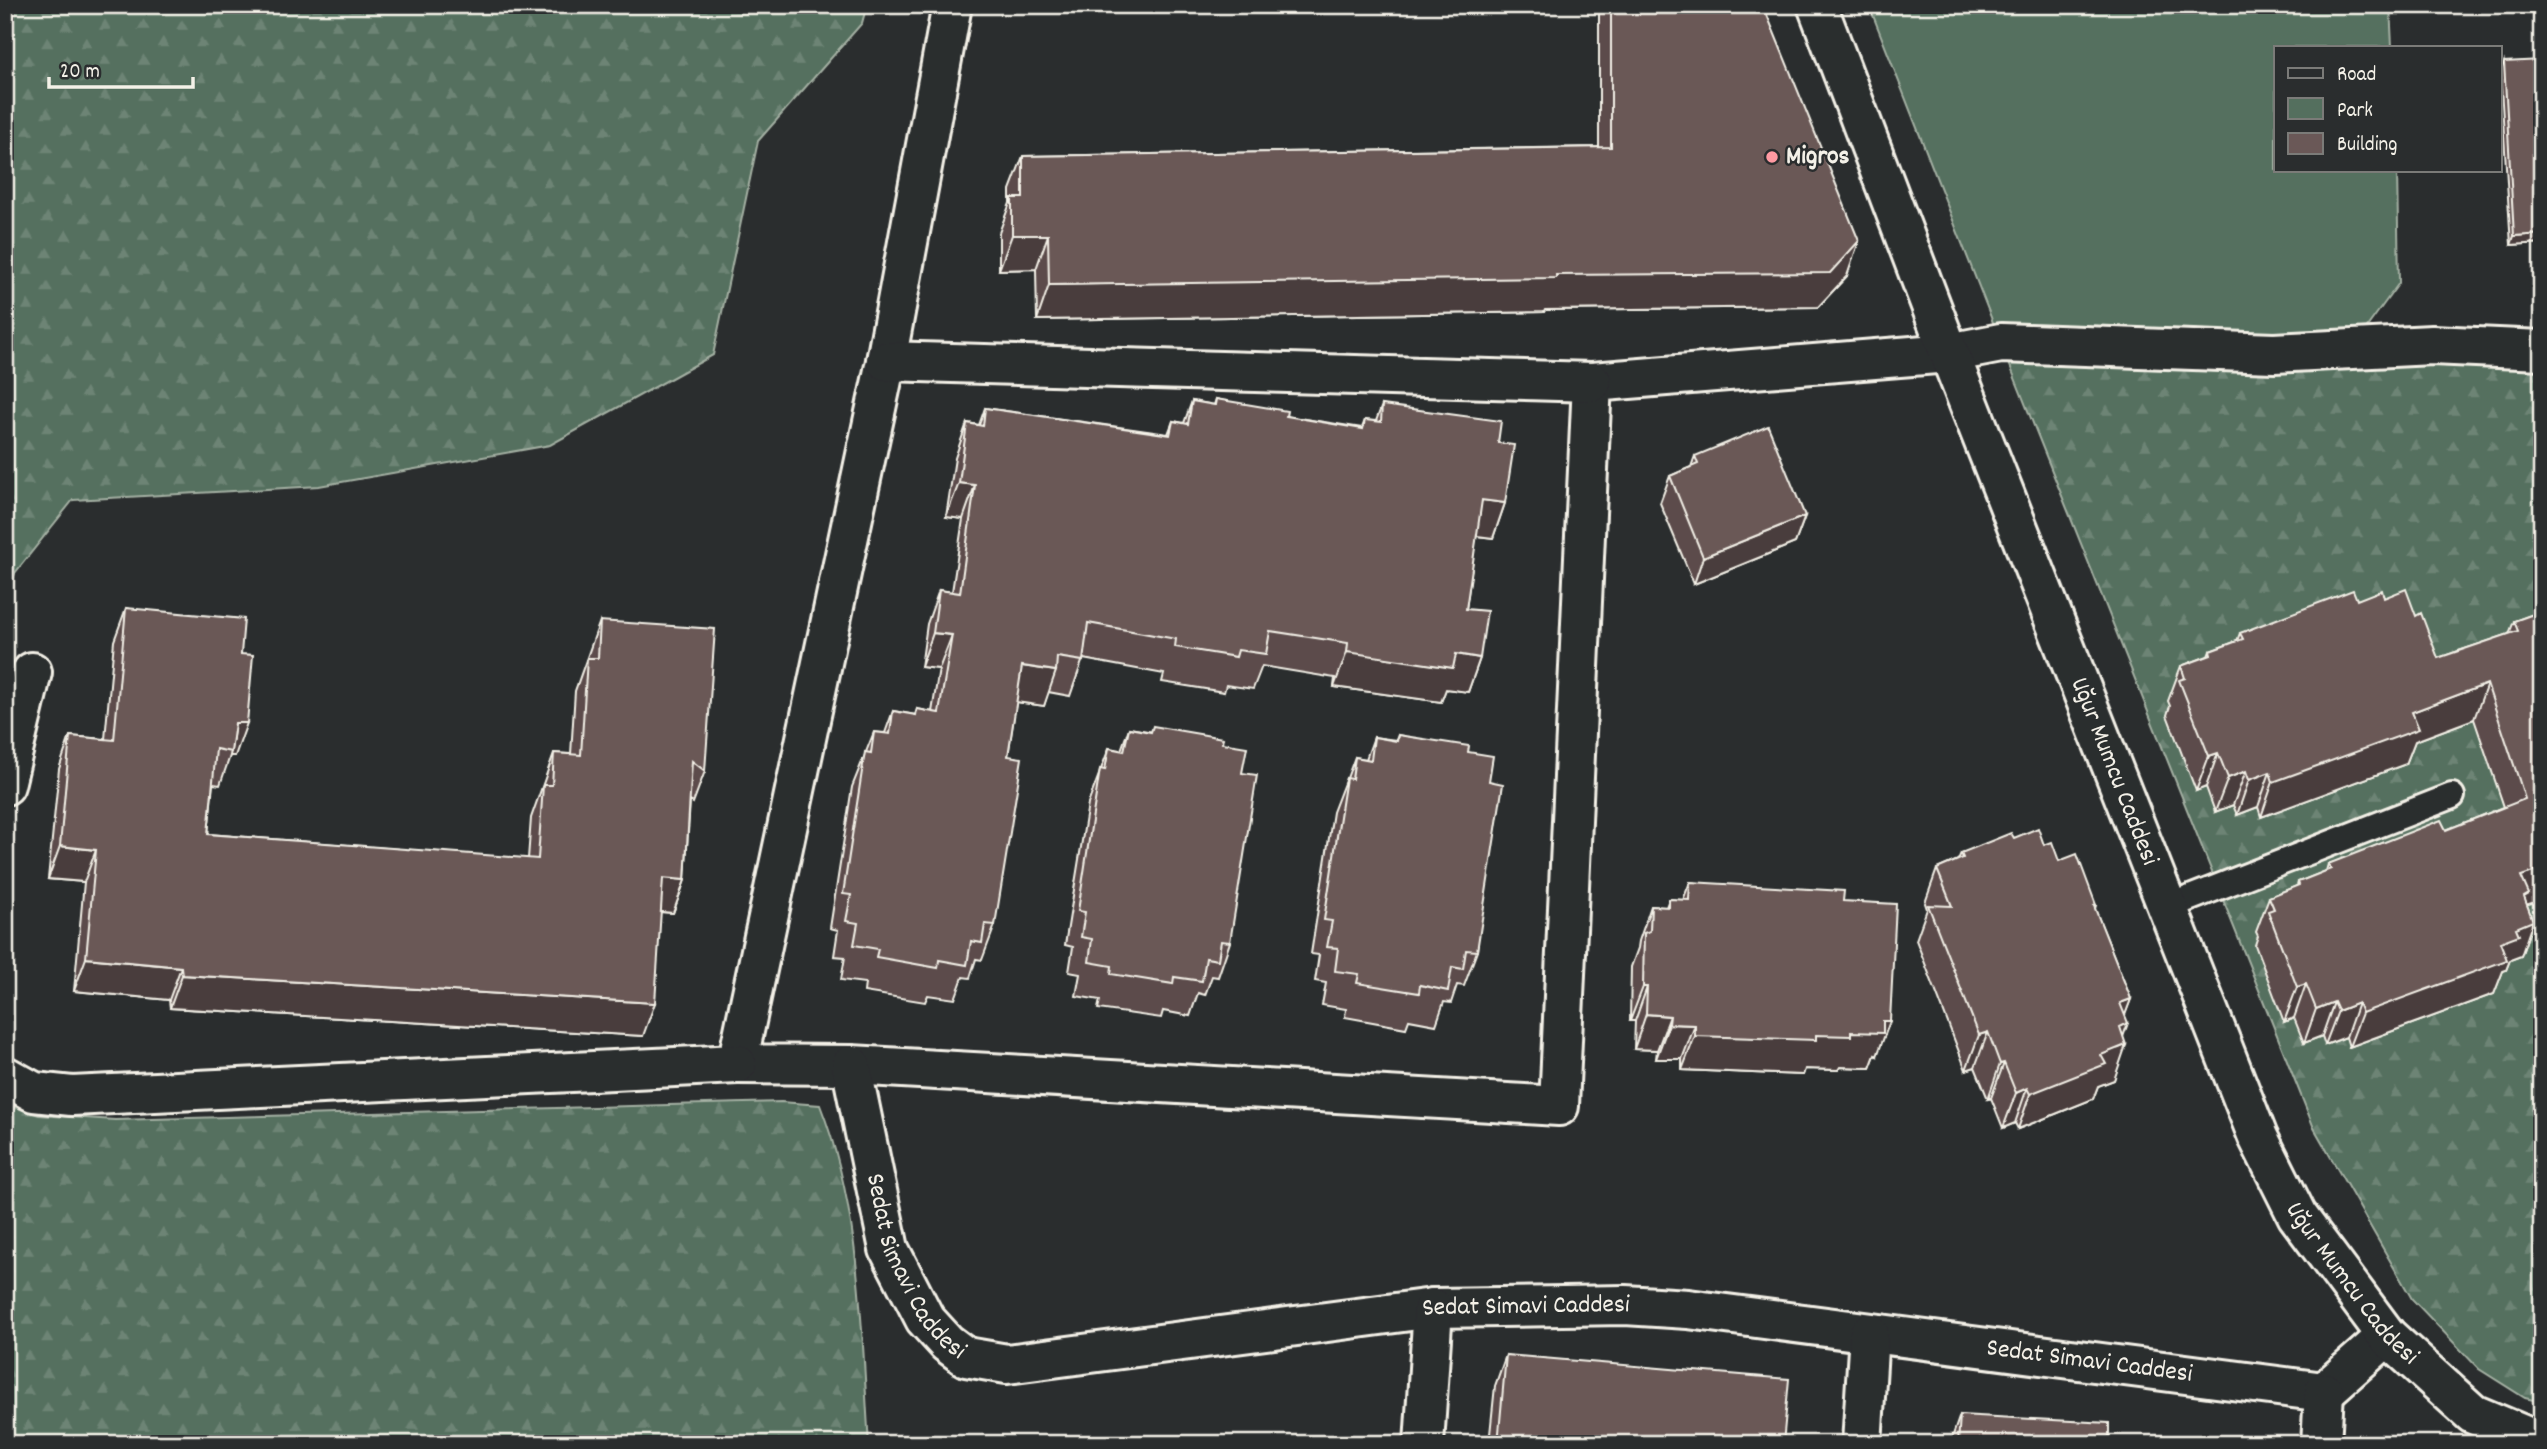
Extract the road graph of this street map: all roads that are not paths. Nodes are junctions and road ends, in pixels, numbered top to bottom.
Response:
1 (952, 5) edge
2 (1817, 5) edge
3 (2542, 350) edge
4 (1949, 353) junction
5 (886, 361) junction
6 (1592, 382) junction
7 (32, 671) dead end
8 (5, 785) edge
9 (2452, 796) dead end
10 (2167, 907) junction
11 (737, 1064) junction
12 (851, 1065) junction
13 (5, 1076) edge
14 (1433, 1308) junction
15 (1869, 1333) junction
16 (2387, 1336) junction
17 (2324, 1392) junction
18 (2542, 1443) edge
19 (1424, 1444) edge
20 (1862, 1444) edge
21 (2321, 1444) edge

1 - 5 street
2 - 4 street, Uğur Mumcu Caddesi
3 - 4 street
4 - 6 street
4 - 10 street, Uğur Mumcu Caddesi
5 - 6 street
5 - 11 street
6 - 12 street
7 - 8 street
9 - 10 lane
10 - 16 street, Uğur Mumcu Caddesi
11 - 12 street
11 - 13 street
12 - 14 street, Sedat Simavi Caddesi
14 - 15 street, Sedat Simavi Caddesi
14 - 19 street
15 - 17 street, Sedat Simavi Caddesi
15 - 20 street
16 - 17 street
16 - 18 street, Uğur Mumcu Caddesi
17 - 21 street

